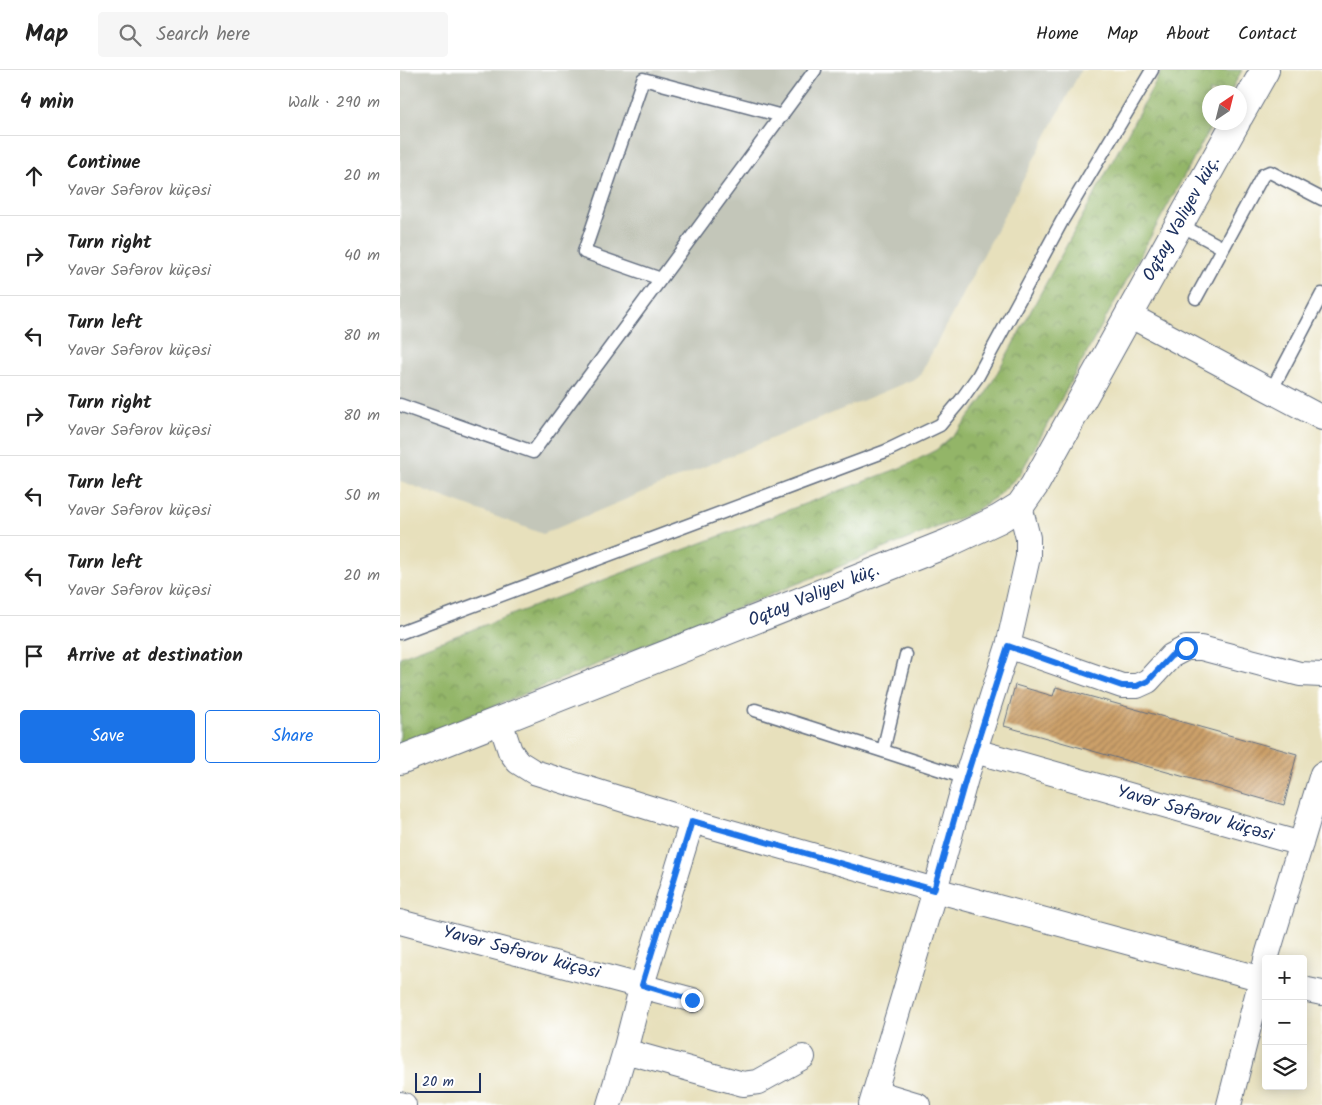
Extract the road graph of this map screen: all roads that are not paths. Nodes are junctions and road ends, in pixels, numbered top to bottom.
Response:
1 (815, 70) edge
2 (1152, 70) edge
3 (1265, 70) edge
4 (1247, 103) edge
5 (782, 116) junction
6 (1232, 130) edge
7 (1322, 199) edge
8 (1180, 224) junction
9 (1223, 248) junction
10 (661, 279) junction
11 (1322, 294) edge
12 (1196, 298) dead end
13 (1129, 315) junction
14 (1271, 391) junction
15 (400, 405) edge
16 (1322, 418) edge
17 (1020, 506) junction
18 (400, 633) edge
19 (1008, 646) junction
20 (906, 655) dead end
21 (1322, 675) edge
22 (755, 710) dead end
23 (500, 721) junction
24 (883, 751) junction
25 (975, 752) junction
26 (400, 760) edge
27 (1322, 774) edge
28 (966, 778) junction
29 (692, 821) junction
30 (1301, 844) junction
31 (934, 890) junction
32 (400, 922) edge
33 (1268, 955) edge
34 (1262, 970) edge
35 (1262, 978) edge
36 (642, 985) junction
37 (1307, 990) edge
38 (1322, 994) edge
39 (692, 1000) dead end
40 (625, 1051) junction
41 (803, 1057) dead end
42 (873, 1098) edge
43 (400, 1104) edge
44 (404, 1105) edge
45 (609, 1105) edge
46 (918, 1105) edge
47 (1229, 1105) edge

1 - 5 lane
2 - 18 lane
3 - 4 street
5 - 10 lane
5 - 10 lane
6 - 8 street, Oqtay Vəliyev küç.
7 - 9 lane
8 - 9 lane
8 - 13 street, Oqtay Vəliyev küç.
9 - 12 lane
10 - 15 lane
11 - 14 lane
13 - 14 street
13 - 17 street, Oqtay Vəliyev küç.
14 - 16 street
17 - 19 street
17 - 23 street, Oqtay Vəliyev küç.
19 - 21 street
19 - 25 street
20 - 24 lane
22 - 24 lane
23 - 26 street, Oqtay Vəliyev küç.
23 - 29 street
24 - 28 lane
25 - 28 street
25 - 30 street, Yavər Səfərov küçəsi
27 - 30 street
28 - 31 street
29 - 31 street
29 - 36 street
30 - 33 street
31 - 34 street
31 - 42 street
32 - 36 street, Yavər Səfərov küçəsi
35 - 47 street
36 - 39 street, Yavər Səfərov küçəsi
36 - 40 street
37 - 38 street
40 - 41 street
40 - 45 street
42 - 46 street
43 - 44 street

